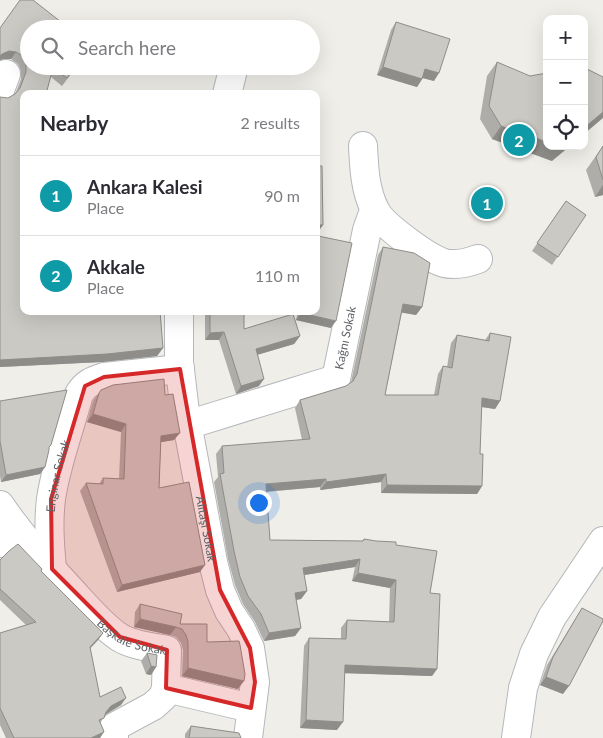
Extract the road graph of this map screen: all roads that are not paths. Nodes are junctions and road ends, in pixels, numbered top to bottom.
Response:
1 (232, 75) edge
2 (228, 90) edge
3 (363, 146) dead end
4 (376, 212) junction
5 (478, 259) dead end
6 (179, 315) edge
7 (180, 369) junction
8 (187, 425) junction
9 (5, 525) edge
10 (603, 541) edge
11 (52, 569) junction
12 (166, 688) junction
13 (251, 708) junction
14 (114, 738) edge
15 (248, 738) edge
16 (516, 738) edge

1 - 2 street
3 - 4 street
4 - 5 street
4 - 8 street, Kağnı Sokak
6 - 7 street, Alitaşı Sokak
7 - 8 street, Alitaşı Sokak
7 - 11 street, Enginar Sokak
8 - 13 street, Alitaşı Sokak
9 - 11 street, Başkale Sokak
10 - 16 street
11 - 12 street, Başkale Sokak
12 - 13 street
12 - 14 street
13 - 15 street, Alitaşı Sokak

